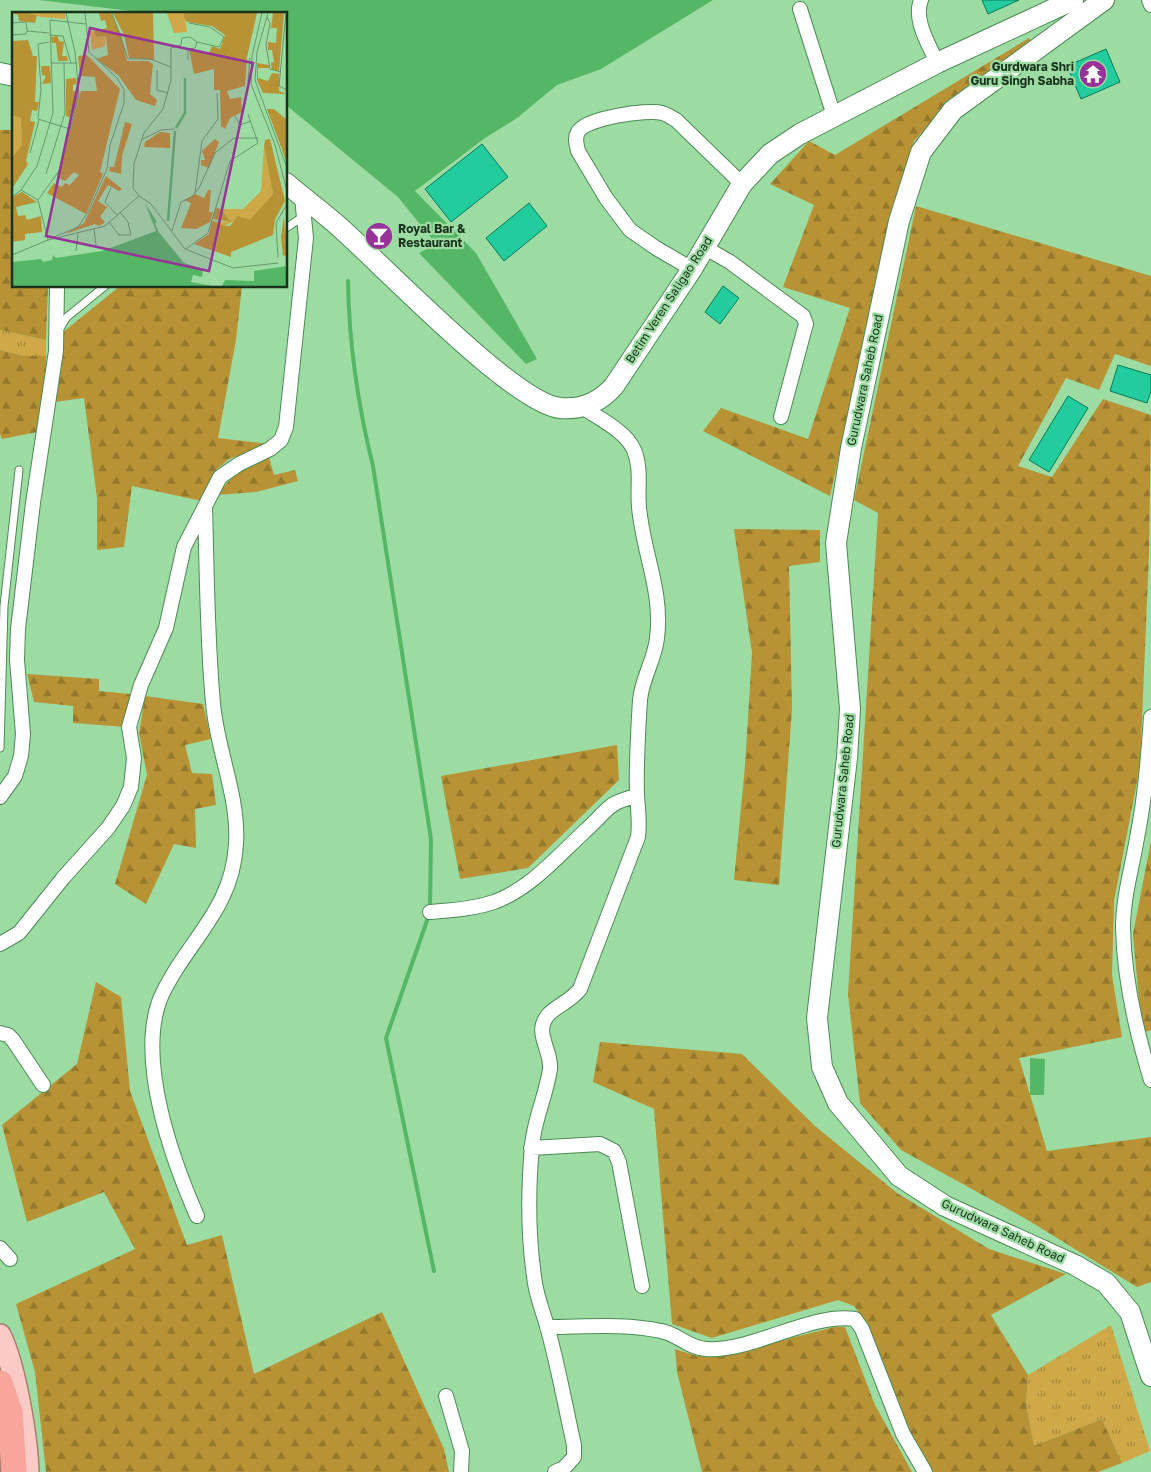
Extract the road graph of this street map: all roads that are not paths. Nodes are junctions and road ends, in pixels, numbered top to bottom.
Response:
1 (921, 0) edge
2 (1073, 0) edge
3 (1104, 0) edge
4 (1149, 0) edge
5 (1151, 5) edge
6 (800, 9) dead end
7 (937, 63) junction
8 (834, 116) junction
9 (742, 184) junction
10 (288, 186) edge
11 (303, 207) junction
12 (288, 226) edge
13 (704, 247) junction
14 (692, 269) junction
15 (57, 288) edge
16 (103, 288) edge
17 (56, 334) junction
18 (582, 407) junction
19 (781, 417) dead end
20 (19, 470) dead end
21 (204, 504) junction
22 (1151, 718) edge
23 (0, 748) edge
24 (1149, 761) edge
25 (637, 796) junction
26 (0, 797) edge
27 (430, 912) dead end
28 (0, 944) edge
29 (0, 1033) edge
30 (1151, 1080) edge
31 (43, 1085) dead end
32 (531, 1148) junction
33 (197, 1216) dead end
34 (0, 1248) edge
35 (10, 1259) dead end
36 (642, 1286) dead end
37 (547, 1327) junction
38 (0, 1335) edge
39 (1151, 1376) edge
40 (0, 1383) edge
41 (446, 1396) dead end
42 (14, 1472) edge
43 (28, 1472) edge
44 (461, 1472) edge
45 (555, 1472) edge
46 (925, 1472) edge

1 - 7 street
2 - 7 street, Betim Veren Saligao Road
3 - 39 street, Gurudwara Saheb Road
4 - 5 street
6 - 8 street
7 - 8 street, Betim Veren Saligao Road
8 - 9 street, Betim Veren Saligao Road
9 - 13 street, Betim Veren Saligao Road
9 - 14 street
10 - 11 street, Betim Veren Saligao Road
11 - 12 lane
11 - 18 street, Betim Veren Saligao Road
11 - 21 street
13 - 14 street, Betim Veren Saligao Road
13 - 19 street
14 - 18 street, Betim Veren Saligao Road
15 - 17 street
16 - 17 lane
17 - 26 street
18 - 25 street
20 - 23 lane
21 - 28 street
21 - 33 street
22 - 24 street
24 - 30 street
25 - 27 street
25 - 32 street
29 - 31 street
32 - 36 street
32 - 37 street
34 - 35 street
37 - 45 street
37 - 46 street
38 - 43 main road
40 - 42 highway
41 - 44 street

